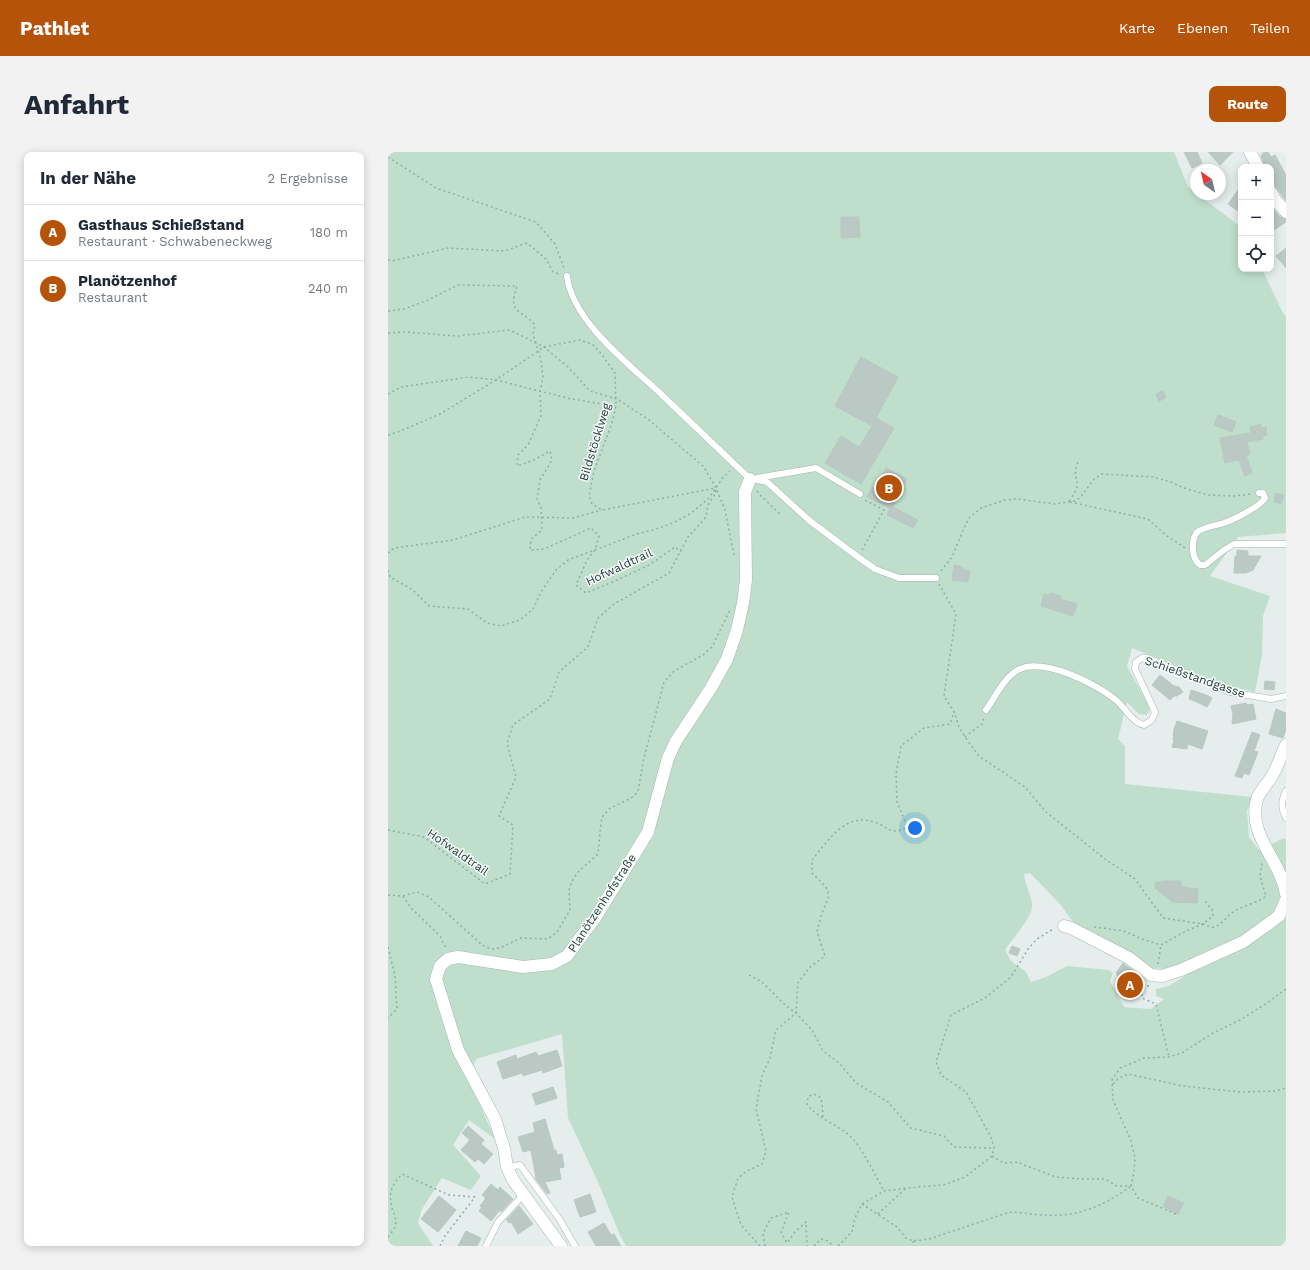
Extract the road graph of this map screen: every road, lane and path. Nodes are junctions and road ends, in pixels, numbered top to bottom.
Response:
1 (1250, 152) edge
2 (388, 157) edge
3 (1256, 164) edge
4 (1274, 197) edge
5 (1286, 212) edge
6 (388, 260) edge
7 (567, 276) junction
8 (388, 311) edge
9 (388, 333) edge
10 (535, 344) junction
11 (544, 347) junction
12 (538, 350) junction
13 (613, 361) dead end
14 (609, 364) junction
15 (496, 380) junction
16 (540, 392) junction
17 (388, 394) edge
18 (617, 399) junction
19 (616, 406) junction
20 (388, 435) edge
21 (1079, 459) dead end
22 (736, 466) junction
23 (750, 479) junction
24 (716, 488) junction
25 (1259, 493) joint
26 (860, 494) joint
27 (1068, 502) junction
28 (602, 510) junction
29 (782, 515) dead end
30 (542, 518) junction
31 (866, 542) dead end
32 (1286, 544) edge
33 (595, 550) junction
34 (681, 552) junction
35 (388, 553) edge
36 (1193, 553) junction
37 (735, 557) dead end
38 (388, 570) edge
39 (936, 578) junction
40 (731, 607) dead end
41 (1286, 696) edge
42 (986, 710) joint
43 (954, 712) junction
44 (965, 737) junction
45 (1286, 745) edge
46 (1286, 791) edge
47 (1286, 818) edge
48 (388, 830) edge
49 (1272, 859) junction
50 (1286, 894) edge
51 (388, 895) edge
52 (403, 896) junction
53 (1204, 900) dead end
54 (1286, 900) edge
55 (1204, 924) junction
56 (1064, 926) joint
57 (1089, 926) dead end
58 (1161, 945) junction
59 (388, 948) edge
60 (448, 959) junction
61 (749, 975) dead end
62 (1157, 976) junction
63 (1149, 986) dead end
64 (1286, 989) edge
65 (796, 1013) junction
66 (388, 1018) edge
67 (1170, 1057) junction
68 (1113, 1084) junction
69 (1286, 1088) edge
70 (823, 1117) junction
71 (994, 1148) junction
72 (992, 1156) junction
73 (507, 1167) junction
74 (1131, 1186) junction
75 (906, 1188) junction
76 (884, 1191) junction
77 (524, 1194) junction
78 (862, 1204) junction
79 (878, 1214) junction
80 (1176, 1214) dead end
81 (388, 1237) edge
82 (913, 1241) junction
83 (440, 1246) edge
84 (486, 1246) edge
85 (561, 1246) edge
86 (575, 1246) edge
87 (760, 1246) edge
88 (765, 1246) edge
89 (807, 1246) edge
90 (814, 1246) edge
91 (834, 1246) edge
92 (838, 1246) edge
93 (915, 1246) edge

1 - 3 street
2 - 7 path
4 - 5 street
6 - 7 path
7 - 22 lane
8 - 10 path
9 - 10 path
10 - 11 path
10 - 12 path
11 - 12 path, Bildstöcklweg
11 - 14 path, Bildstöcklweg
11 - 18 path
12 - 15 path, Bildstöcklweg
12 - 16 path
13 - 14 path
14 - 18 path, Bildstöcklweg
15 - 16 path
15 - 17 path
15 - 20 path, Bildstöcklweg
16 - 19 path
16 - 30 path
18 - 19 path, Bildstöcklweg
18 - 24 path
19 - 28 path, Bildstöcklweg
21 - 27 path
22 - 23 lane
22 - 24 path
23 - 26 lane
23 - 29 path
23 - 39 lane
23 - 60 street, Planötzenhofstraße
24 - 28 path
24 - 33 path
24 - 34 path, Hofwaldtrail
24 - 37 path
25 - 27 path
25 - 36 lane
26 - 31 path
27 - 36 path
27 - 39 path
28 - 30 path
30 - 33 path
30 - 35 path
32 - 36 lane
33 - 34 path, Hofwaldtrail
33 - 38 path
34 - 48 path, Hofwaldtrail
39 - 43 path
40 - 52 path
41 - 42 lane, Schießstandgasse
42 - 44 path
43 - 44 path
43 - 65 path
44 - 55 path
45 - 49 street
46 - 47 lane
49 - 50 street
49 - 55 path
51 - 52 path
52 - 60 path
53 - 55 path
54 - 62 street
55 - 58 path
56 - 62 street
56 - 71 path
57 - 58 path
58 - 62 path
59 - 66 path
60 - 73 street
61 - 65 path
63 - 67 path
64 - 67 path
65 - 71 path
65 - 87 path
67 - 68 path
68 - 69 path
68 - 74 path
70 - 70 path
70 - 76 path
71 - 72 path
72 - 74 path
72 - 75 path
73 - 77 street
73 - 86 lane
74 - 80 path
74 - 82 path
75 - 76 path
75 - 79 path
76 - 78 path
77 - 84 lane
77 - 85 street
78 - 79 path
78 - 92 path
79 - 82 path
81 - 83 path
82 - 93 path
88 - 89 path
90 - 91 path

